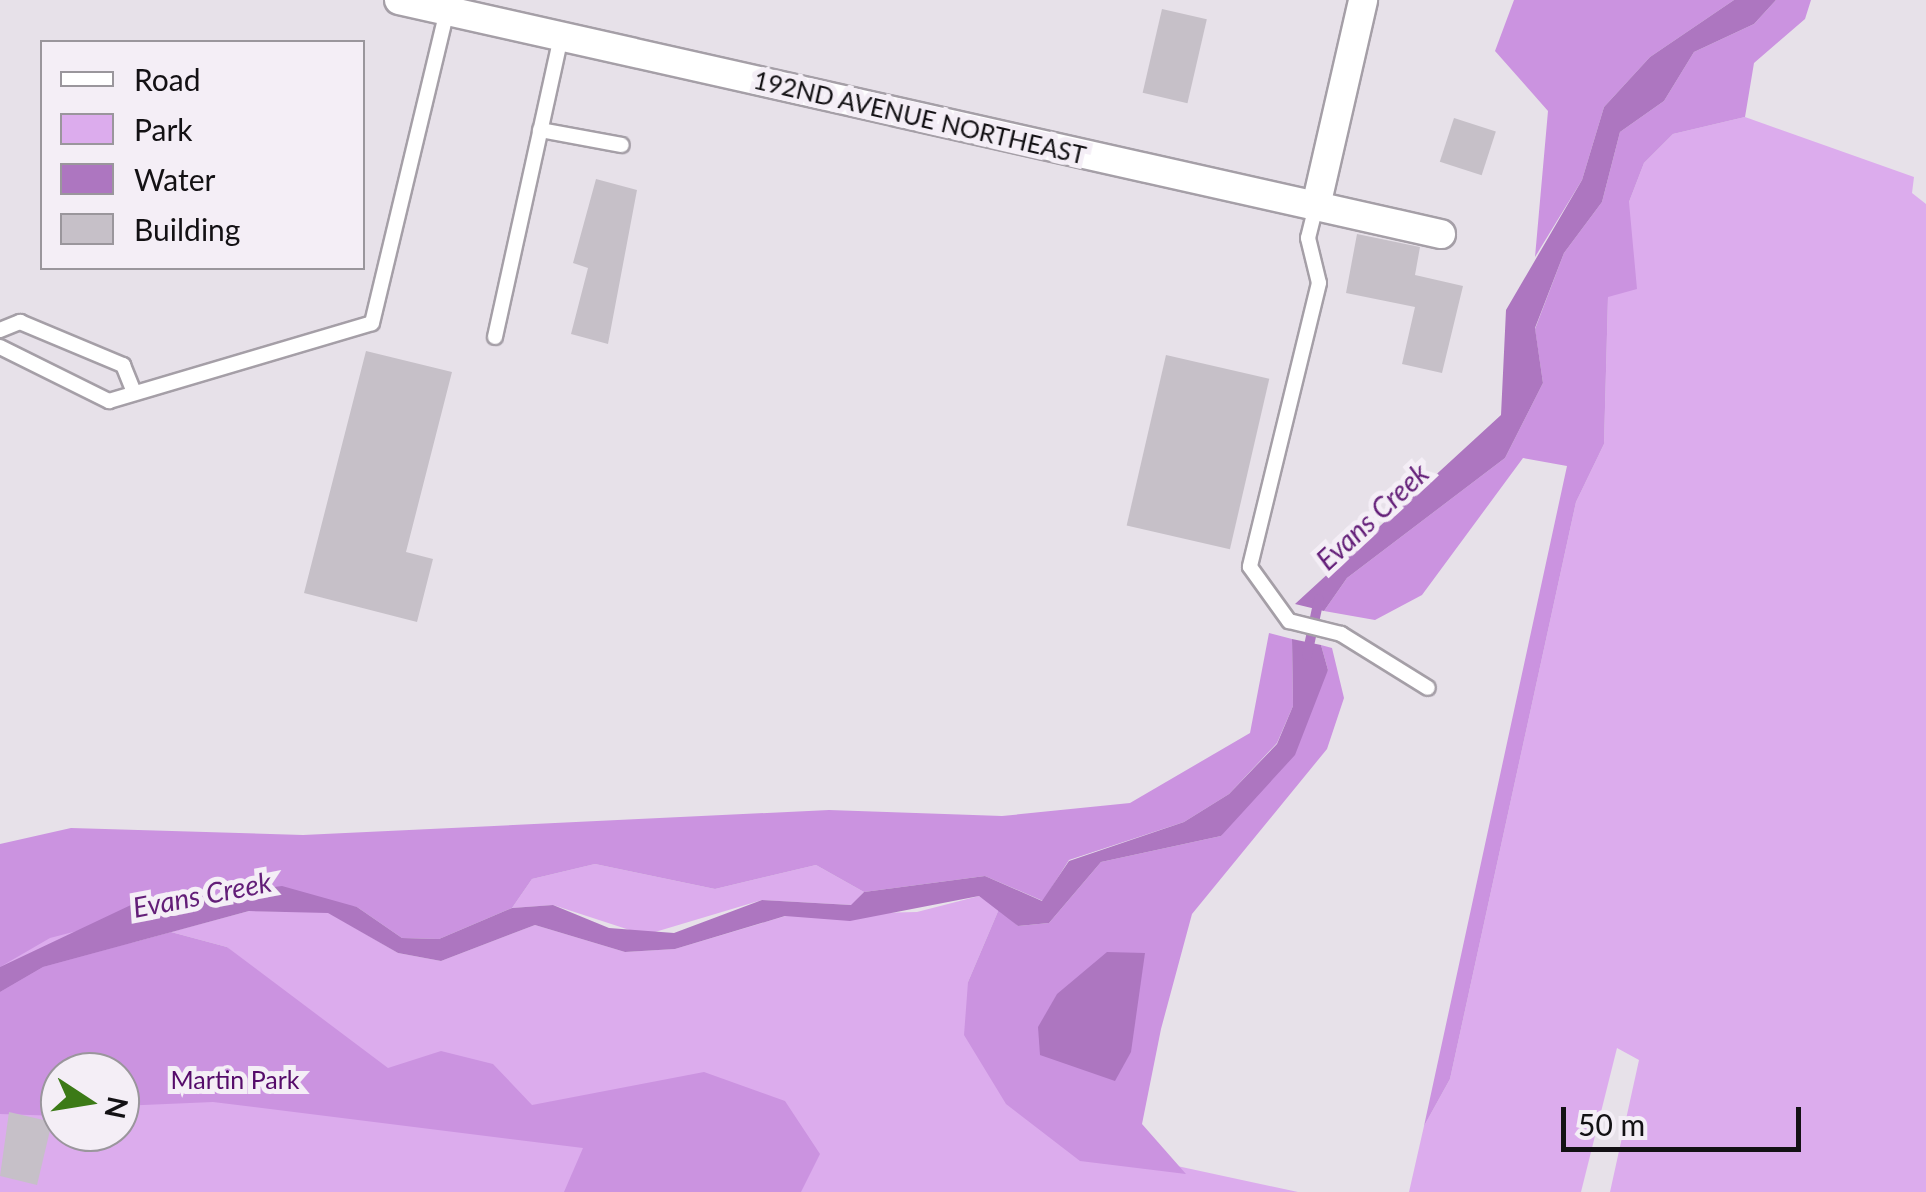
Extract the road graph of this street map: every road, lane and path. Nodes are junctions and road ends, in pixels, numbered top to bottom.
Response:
1 (399, 0) edge
2 (1363, 0) edge
3 (447, 10) junction
4 (561, 38) junction
5 (540, 130) junction
6 (622, 145) dead end
7 (1316, 206) junction
8 (1441, 234) dead end
9 (0, 330) edge
10 (495, 337) dead end
11 (0, 347) edge
12 (133, 390) junction
13 (1428, 688) dead end

1 - 3 street, 192ND AVENUE NORTHEAST
2 - 7 street
3 - 4 street, 192ND AVENUE NORTHEAST
3 - 12 lane
4 - 5 lane
4 - 7 street, 192ND AVENUE NORTHEAST
5 - 6 lane
5 - 10 lane
7 - 8 street, 192ND AVENUE NORTHEAST
7 - 13 lane
9 - 12 lane
11 - 12 lane

